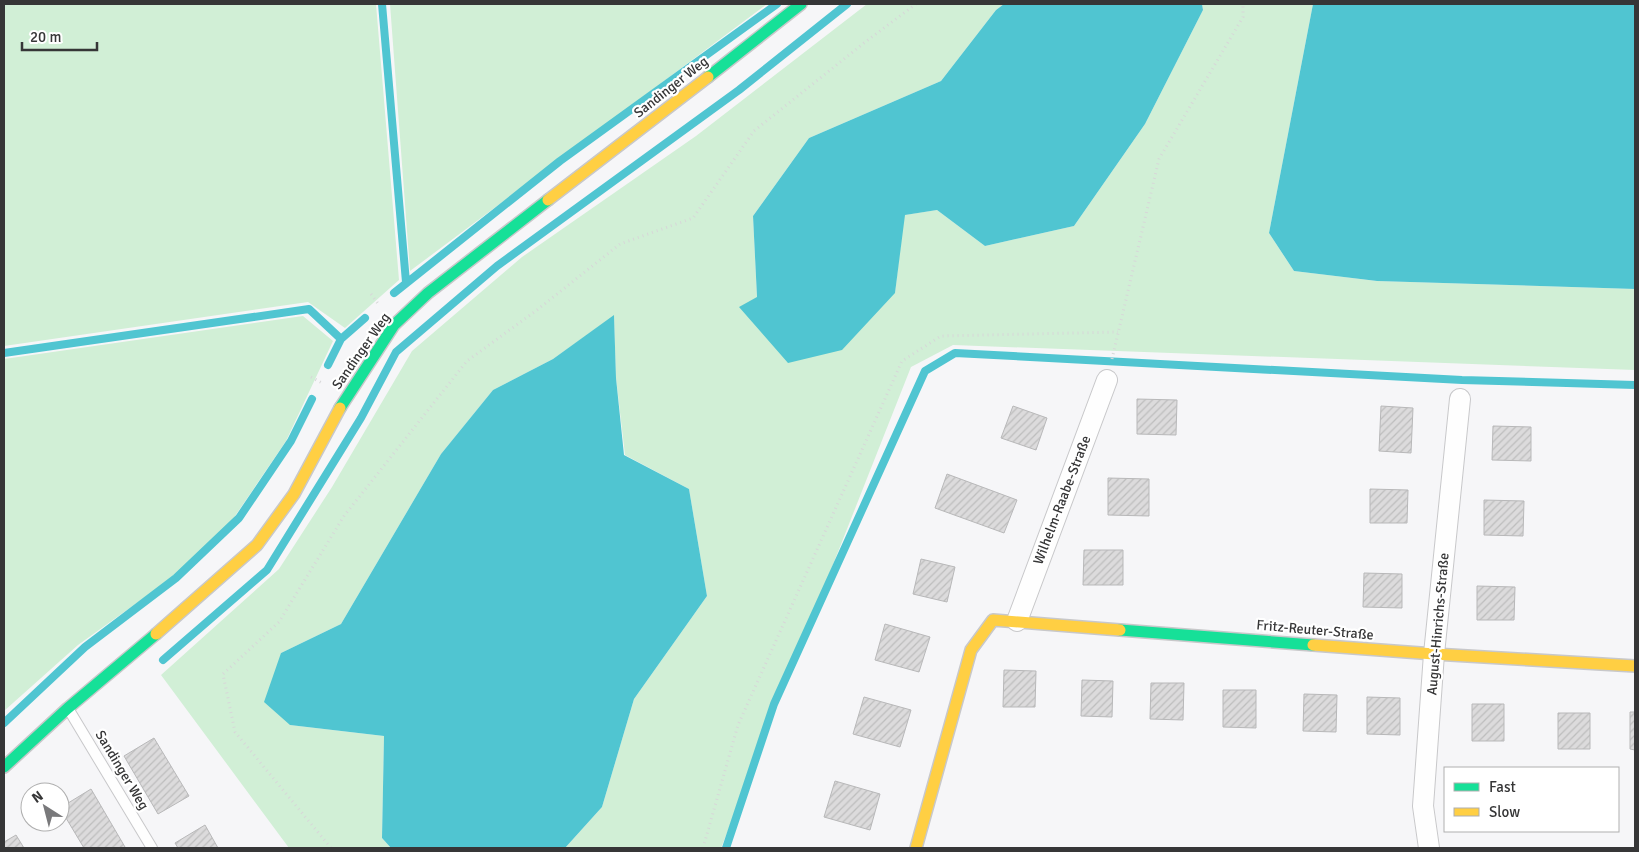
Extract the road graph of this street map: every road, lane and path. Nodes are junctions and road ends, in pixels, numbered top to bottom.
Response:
1 (801, 4) edge
2 (916, 4) edge
3 (1244, 4) edge
4 (1118, 332) junction
5 (1114, 349) dead end
6 (1107, 380) dead end
7 (1460, 399) dead end
8 (1016, 621) junction
9 (1434, 654) junction
10 (1635, 666) edge
11 (68, 708) junction
12 (4, 766) edge
13 (152, 848) edge
14 (331, 848) edge
15 (703, 848) edge
16 (916, 848) edge
17 (1429, 848) edge

1 - 11 street, Sandinger Weg
2 - 14 path
3 - 4 path
4 - 5 path
4 - 15 path
6 - 8 street, Wilhelm-Raabe-Straße
7 - 9 street, August-Hinrichs-Straße
8 - 9 street, Fritz-Reuter-Straße
8 - 16 street, Fritz-Reuter-Straße
9 - 10 street, Fritz-Reuter-Straße
9 - 17 street, August-Hinrichs-Straße
11 - 12 street, Sandinger Weg
11 - 13 lane, Sandinger Weg

